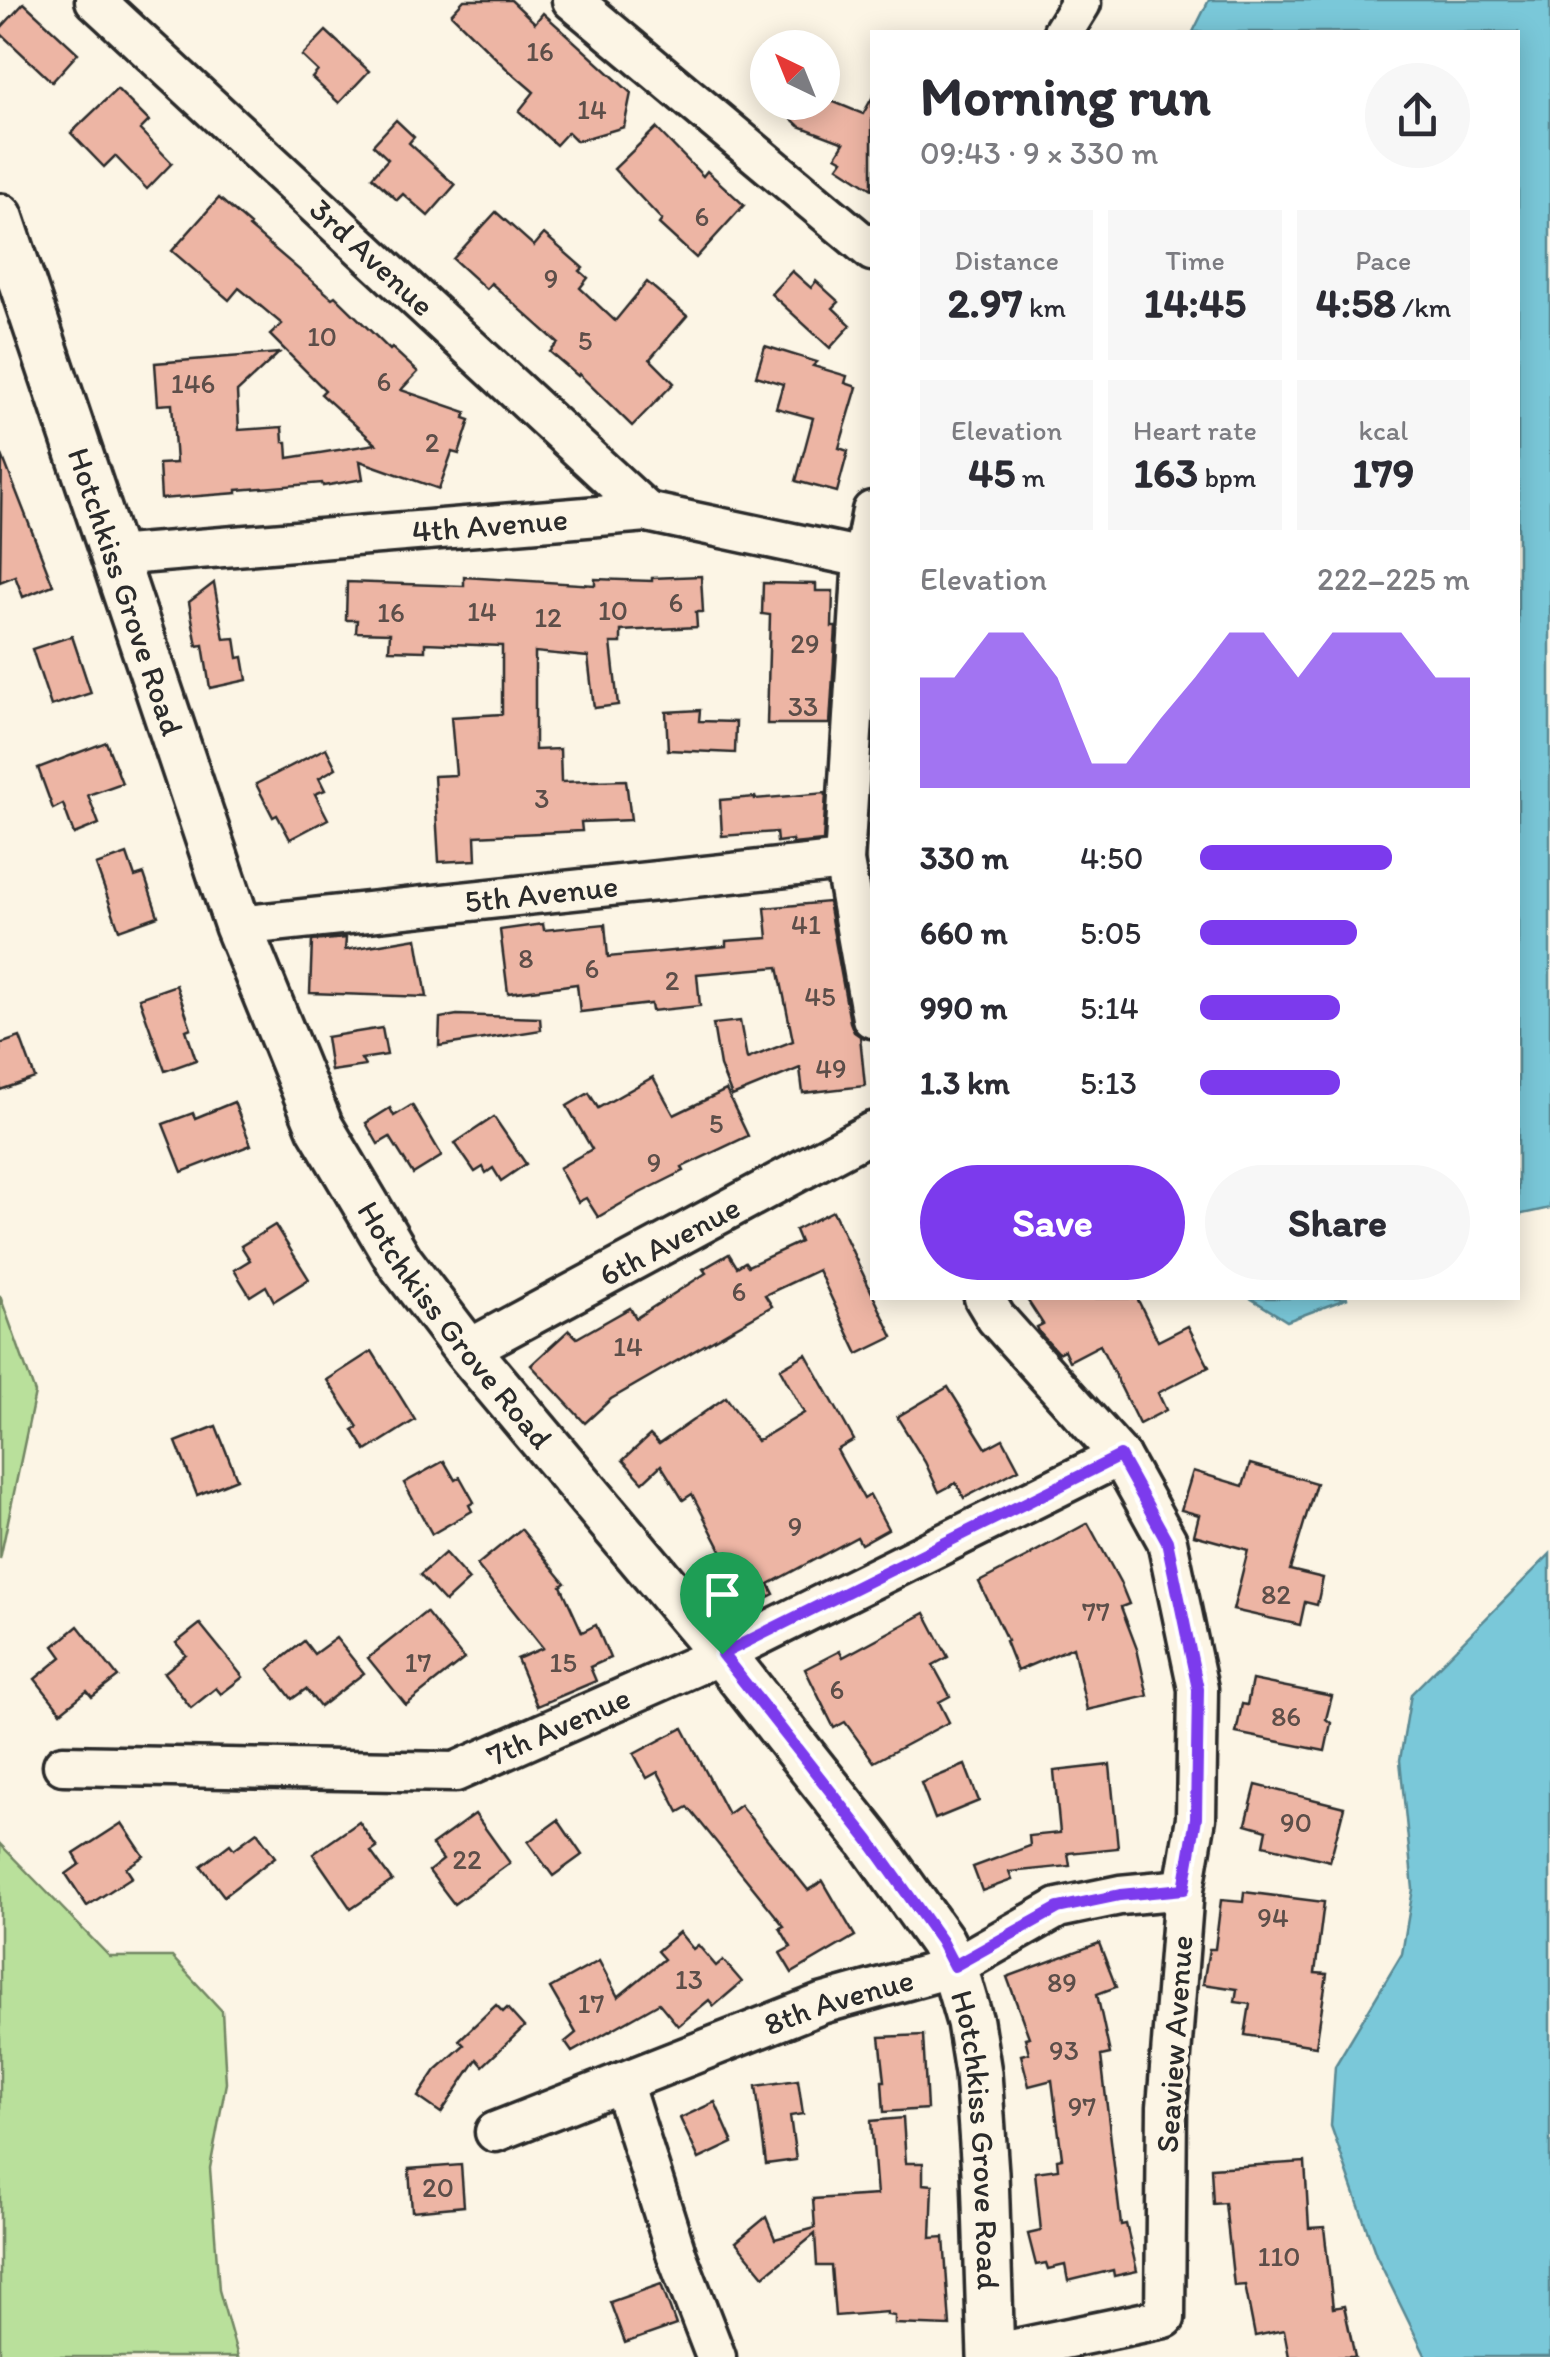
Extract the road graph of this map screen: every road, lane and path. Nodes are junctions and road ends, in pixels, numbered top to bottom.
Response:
1 (95, 0) edge
2 (572, 0) edge
3 (0, 218) edge
4 (870, 249) edge
5 (647, 512) junction
6 (870, 521) edge
7 (112, 556) junction
8 (863, 558) junction
9 (844, 861) junction
10 (238, 926) junction
11 (870, 1007) edge
12 (870, 1133) edge
13 (985, 1300) edge
14 (467, 1350) junction
15 (1120, 1456) junction
16 (722, 1654) junction
17 (63, 1765) dead end
18 (1184, 1889) junction
19 (954, 1966) junction
20 (622, 2082) junction
21 (494, 2132) dead end
22 (991, 2356) edge
23 (716, 2357) edge

1 - 5 street, 3rd Avenue
2 - 4 street
3 - 7 main road, Hotchkiss Grove Road
5 - 7 street, 4th Avenue
5 - 8 street, 4th Avenue
6 - 8 street
7 - 10 main road, Hotchkiss Grove Road
8 - 9 street
9 - 10 street, 5th Avenue
9 - 11 street
10 - 14 main road, Hotchkiss Grove Road
12 - 14 street, 6th Avenue
13 - 15 street, Seaview Avenue
14 - 16 main road, Hotchkiss Grove Road
15 - 16 street, 7th Avenue
15 - 18 street, Seaview Avenue
16 - 17 street, 7th Avenue
16 - 19 main road, Hotchkiss Grove Road
18 - 19 street, 8th Avenue
18 - 22 street, Seaview Avenue
19 - 20 street, 8th Avenue
19 - 22 main road, Hotchkiss Grove Road
20 - 21 street, 8th Avenue
20 - 23 street

